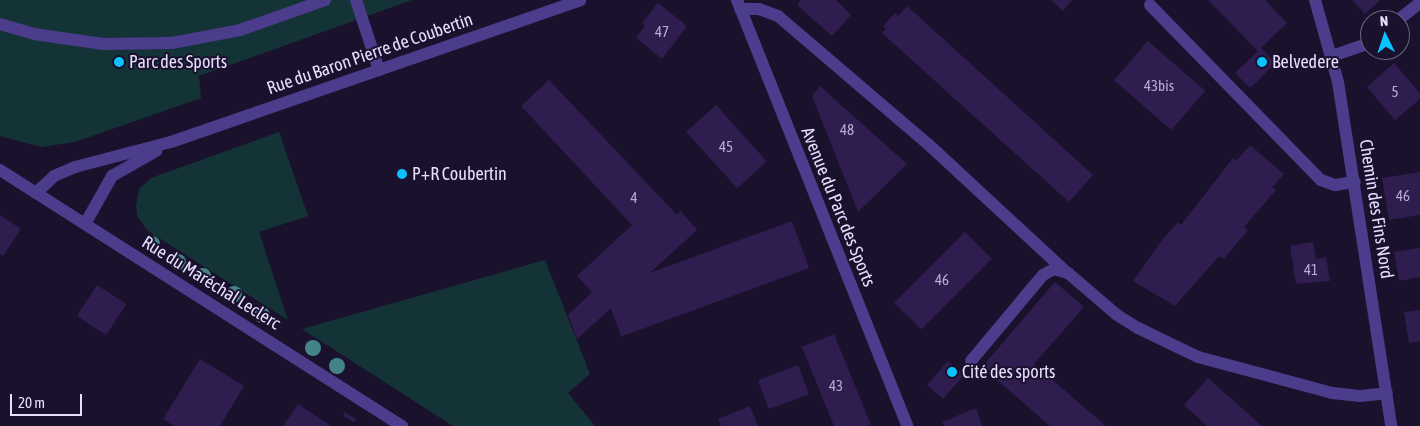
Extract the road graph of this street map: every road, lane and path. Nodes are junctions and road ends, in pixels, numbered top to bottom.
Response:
1 (325, 0) edge
2 (356, 0) edge
3 (580, 0) edge
4 (1315, 0) edge
5 (1420, 3) edge
6 (739, 4) edge
7 (1150, 5) dead end
8 (1410, 11) edge
9 (0, 24) edge
10 (1360, 46) edge
11 (1332, 56) junction
12 (379, 70) junction
13 (171, 142) junction
14 (0, 170) edge
15 (1355, 182) junction
16 (36, 192) junction
17 (85, 224) junction
18 (1064, 270) junction
19 (971, 361) dead end
20 (1387, 392) junction
21 (402, 426) edge
22 (907, 426) edge
23 (1391, 426) edge

1 - 9 street
2 - 12 street
3 - 12 street, Rue du Baron Pierre de Coubertin
4 - 11 street, Chemin des Fins Nord
5 - 8 street
6 - 18 street
6 - 22 street, Avenue du Parc des Sports
7 - 15 street
10 - 11 street
11 - 15 street, Chemin des Fins Nord
12 - 13 street, Rue du Baron Pierre de Coubertin
13 - 16 street, Rue du Baron Pierre de Coubertin
13 - 17 street, Rue du Baron Pierre de Coubertin
14 - 16 street, Rue du Maréchal Leclerc
15 - 20 street, Chemin des Fins Nord
16 - 17 street, Rue du Maréchal Leclerc
17 - 21 street, Rue du Maréchal Leclerc
18 - 19 street
18 - 20 street
20 - 23 street, Chemin des Fins Nord

